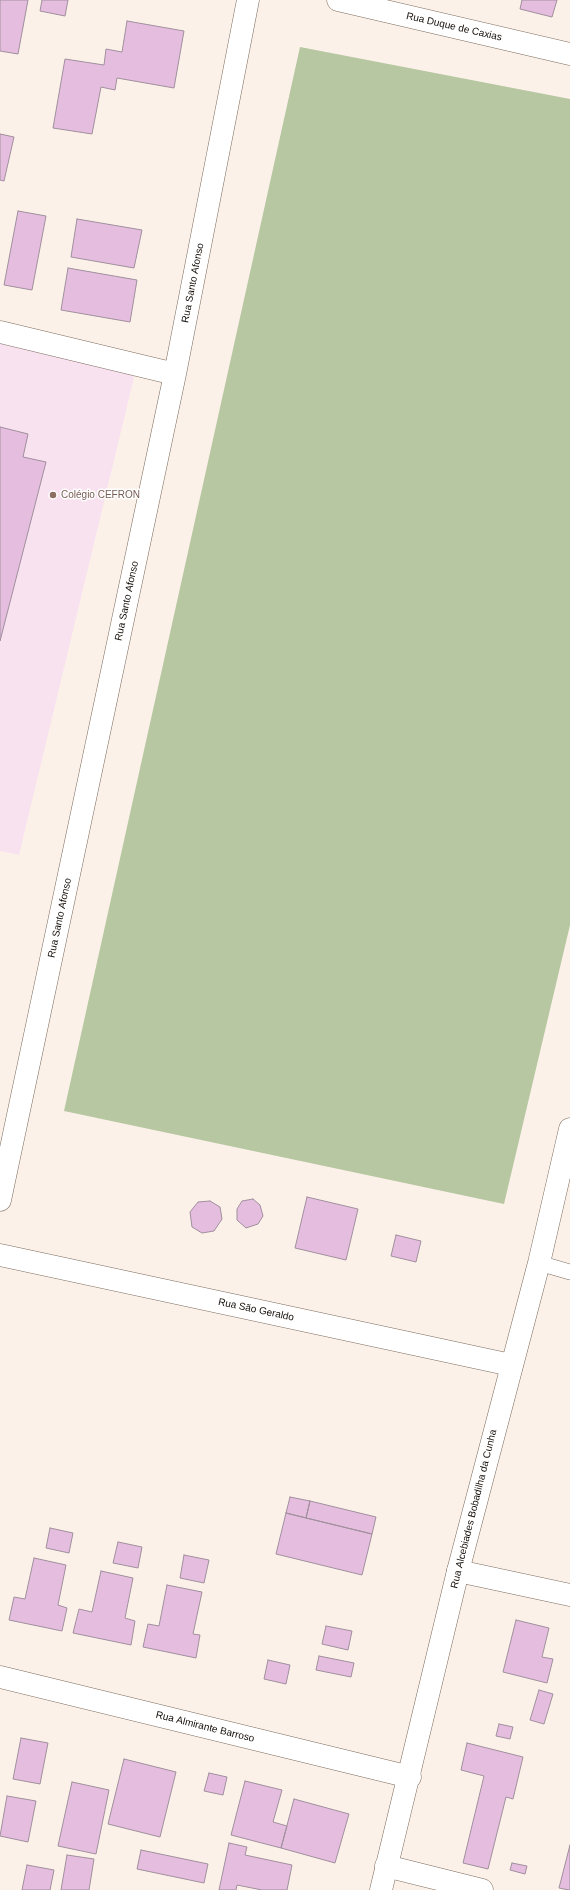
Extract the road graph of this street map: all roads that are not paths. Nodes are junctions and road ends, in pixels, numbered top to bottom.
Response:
1 (248, 0) edge
2 (338, 0) edge
3 (570, 54) edge
4 (0, 332) edge
5 (175, 374) junction
6 (570, 1130) edge
7 (0, 1200) edge
8 (0, 1254) edge
9 (539, 1264) junction
10 (570, 1272) edge
11 (512, 1365) junction
12 (458, 1571) junction
13 (570, 1595) edge
14 (0, 1678) edge
15 (410, 1777) junction
16 (386, 1866) junction
17 (381, 1890) edge
18 (482, 1890) edge

1 - 5 street, Rua Santo Afonso
2 - 3 street, Rua Duque de Caxias
4 - 5 street
5 - 7 street, Rua Santo Afonso
6 - 9 street, Rua Alcebiades Bobadilha da Cunha
8 - 11 street, Rua São Geraldo
9 - 10 lane
9 - 11 street, Rua Alcebiades Bobadilha da Cunha
11 - 12 street, Rua Alcebiades Bobadilha da Cunha
12 - 13 street
12 - 15 street, Rua Alcebiades Bobadilha da Cunha
14 - 15 street, Rua Almirante Barroso
15 - 16 street, Rua Alcebiades Bobadilha da Cunha
16 - 17 street, Rua Alcebiades Bobadilha da Cunha
16 - 18 street

